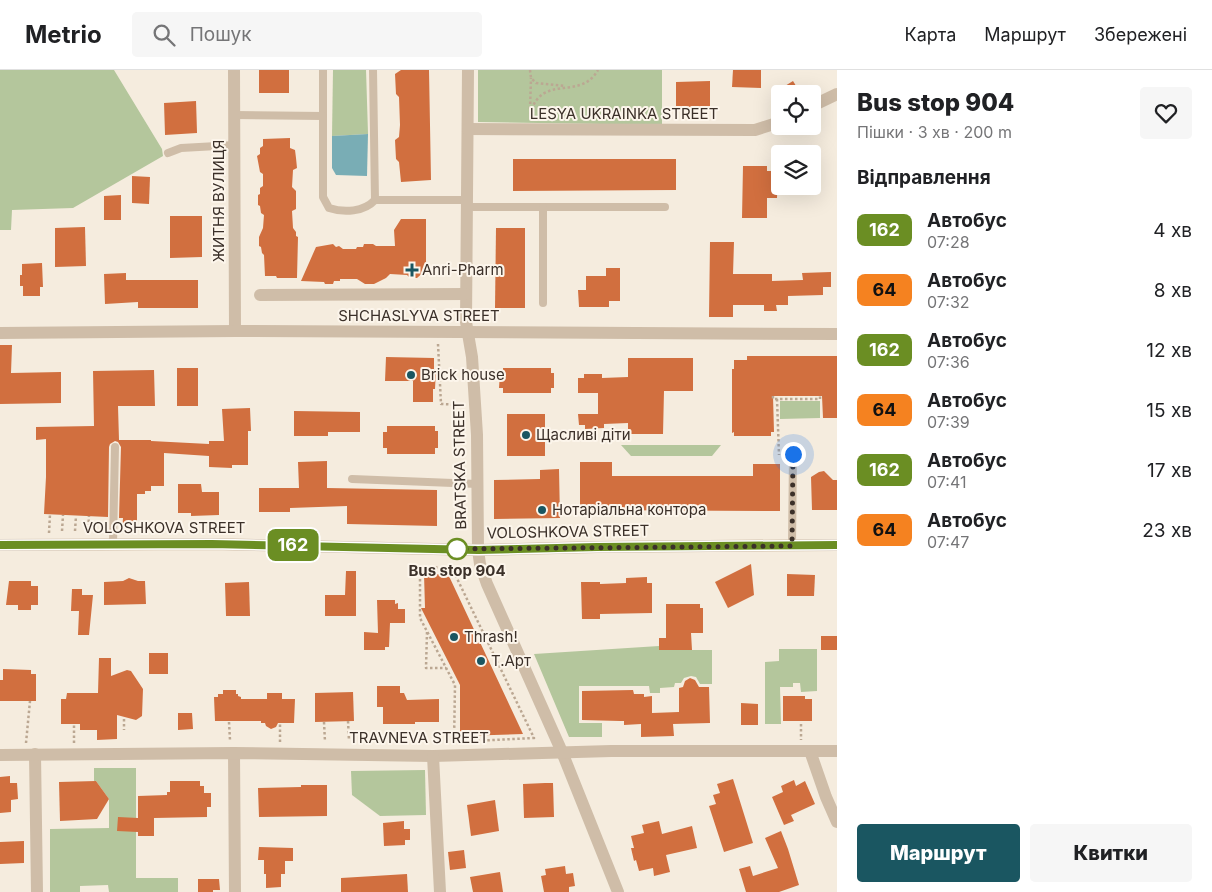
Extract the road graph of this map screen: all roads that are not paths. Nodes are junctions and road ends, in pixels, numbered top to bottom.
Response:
1 (234, 70) edge
2 (322, 70) edge
3 (373, 70) edge
4 (468, 70) edge
5 (837, 94) edge
6 (821, 102) edge
7 (234, 115) junction
8 (323, 116) junction
9 (771, 125) edge
10 (468, 129) junction
11 (235, 145) junction
12 (168, 154) dead end
13 (375, 200) junction
14 (466, 204) junction
15 (543, 207) junction
16 (665, 208) dead end
17 (466, 294) junction
18 (260, 295) dead end
19 (543, 303) dead end
20 (235, 332) junction
21 (469, 332) junction
22 (0, 334) edge
23 (837, 334) edge
24 (115, 447) dead end
25 (793, 454) dead end
26 (352, 479) dead end
27 (478, 484) junction
28 (113, 544) junction
29 (0, 545) edge
30 (837, 545) edge
31 (792, 546) junction
32 (478, 550) junction
33 (232, 748) junction
34 (562, 752) junction
35 (810, 752) junction
36 (837, 752) edge
37 (35, 754) junction
38 (0, 755) edge
39 (432, 756) junction
40 (837, 822) edge
41 (36, 892) edge
42 (235, 892) edge
43 (440, 892) edge
44 (618, 892) edge

1 - 7 street, ЖИТНЯ ВУЛИЦЯ
2 - 8 lane
3 - 13 lane
4 - 10 street, BRATSKA STREET
5 - 6 street
7 - 8 lane
7 - 11 street, ЖИТНЯ ВУЛИЦЯ
8 - 13 lane
9 - 10 street, LESYA UKRAINKA STREET
10 - 14 street, BRATSKA STREET
11 - 12 lane
11 - 20 street, ЖИТНЯ ВУЛИЦЯ
13 - 14 lane
14 - 15 lane
14 - 17 street, BRATSKA STREET
15 - 16 lane
15 - 19 lane
17 - 18 street
17 - 21 street, BRATSKA STREET
20 - 21 street, SHCHASLYVA STREET
20 - 22 street, SHCHASLYVA STREET
21 - 23 street, SHCHASLYVA STREET
21 - 27 street, BRATSKA STREET
24 - 28 lane
25 - 31 lane
26 - 27 lane
27 - 32 street, BRATSKA STREET
28 - 29 street, VOLOSHKOVA STREET
28 - 32 street, VOLOSHKOVA STREET
30 - 31 street, VOLOSHKOVA STREET
31 - 32 street, VOLOSHKOVA STREET
32 - 34 street, BRATSKA STREET
33 - 37 street, TRAVNEVA STREET
33 - 39 street, TRAVNEVA STREET
33 - 42 street
34 - 35 street, TRAVNEVA STREET
34 - 39 street, TRAVNEVA STREET
34 - 44 street, BRATSKA STREET
35 - 36 street, TRAVNEVA STREET
35 - 40 street
37 - 38 street, TRAVNEVA STREET
37 - 41 street
39 - 43 street

